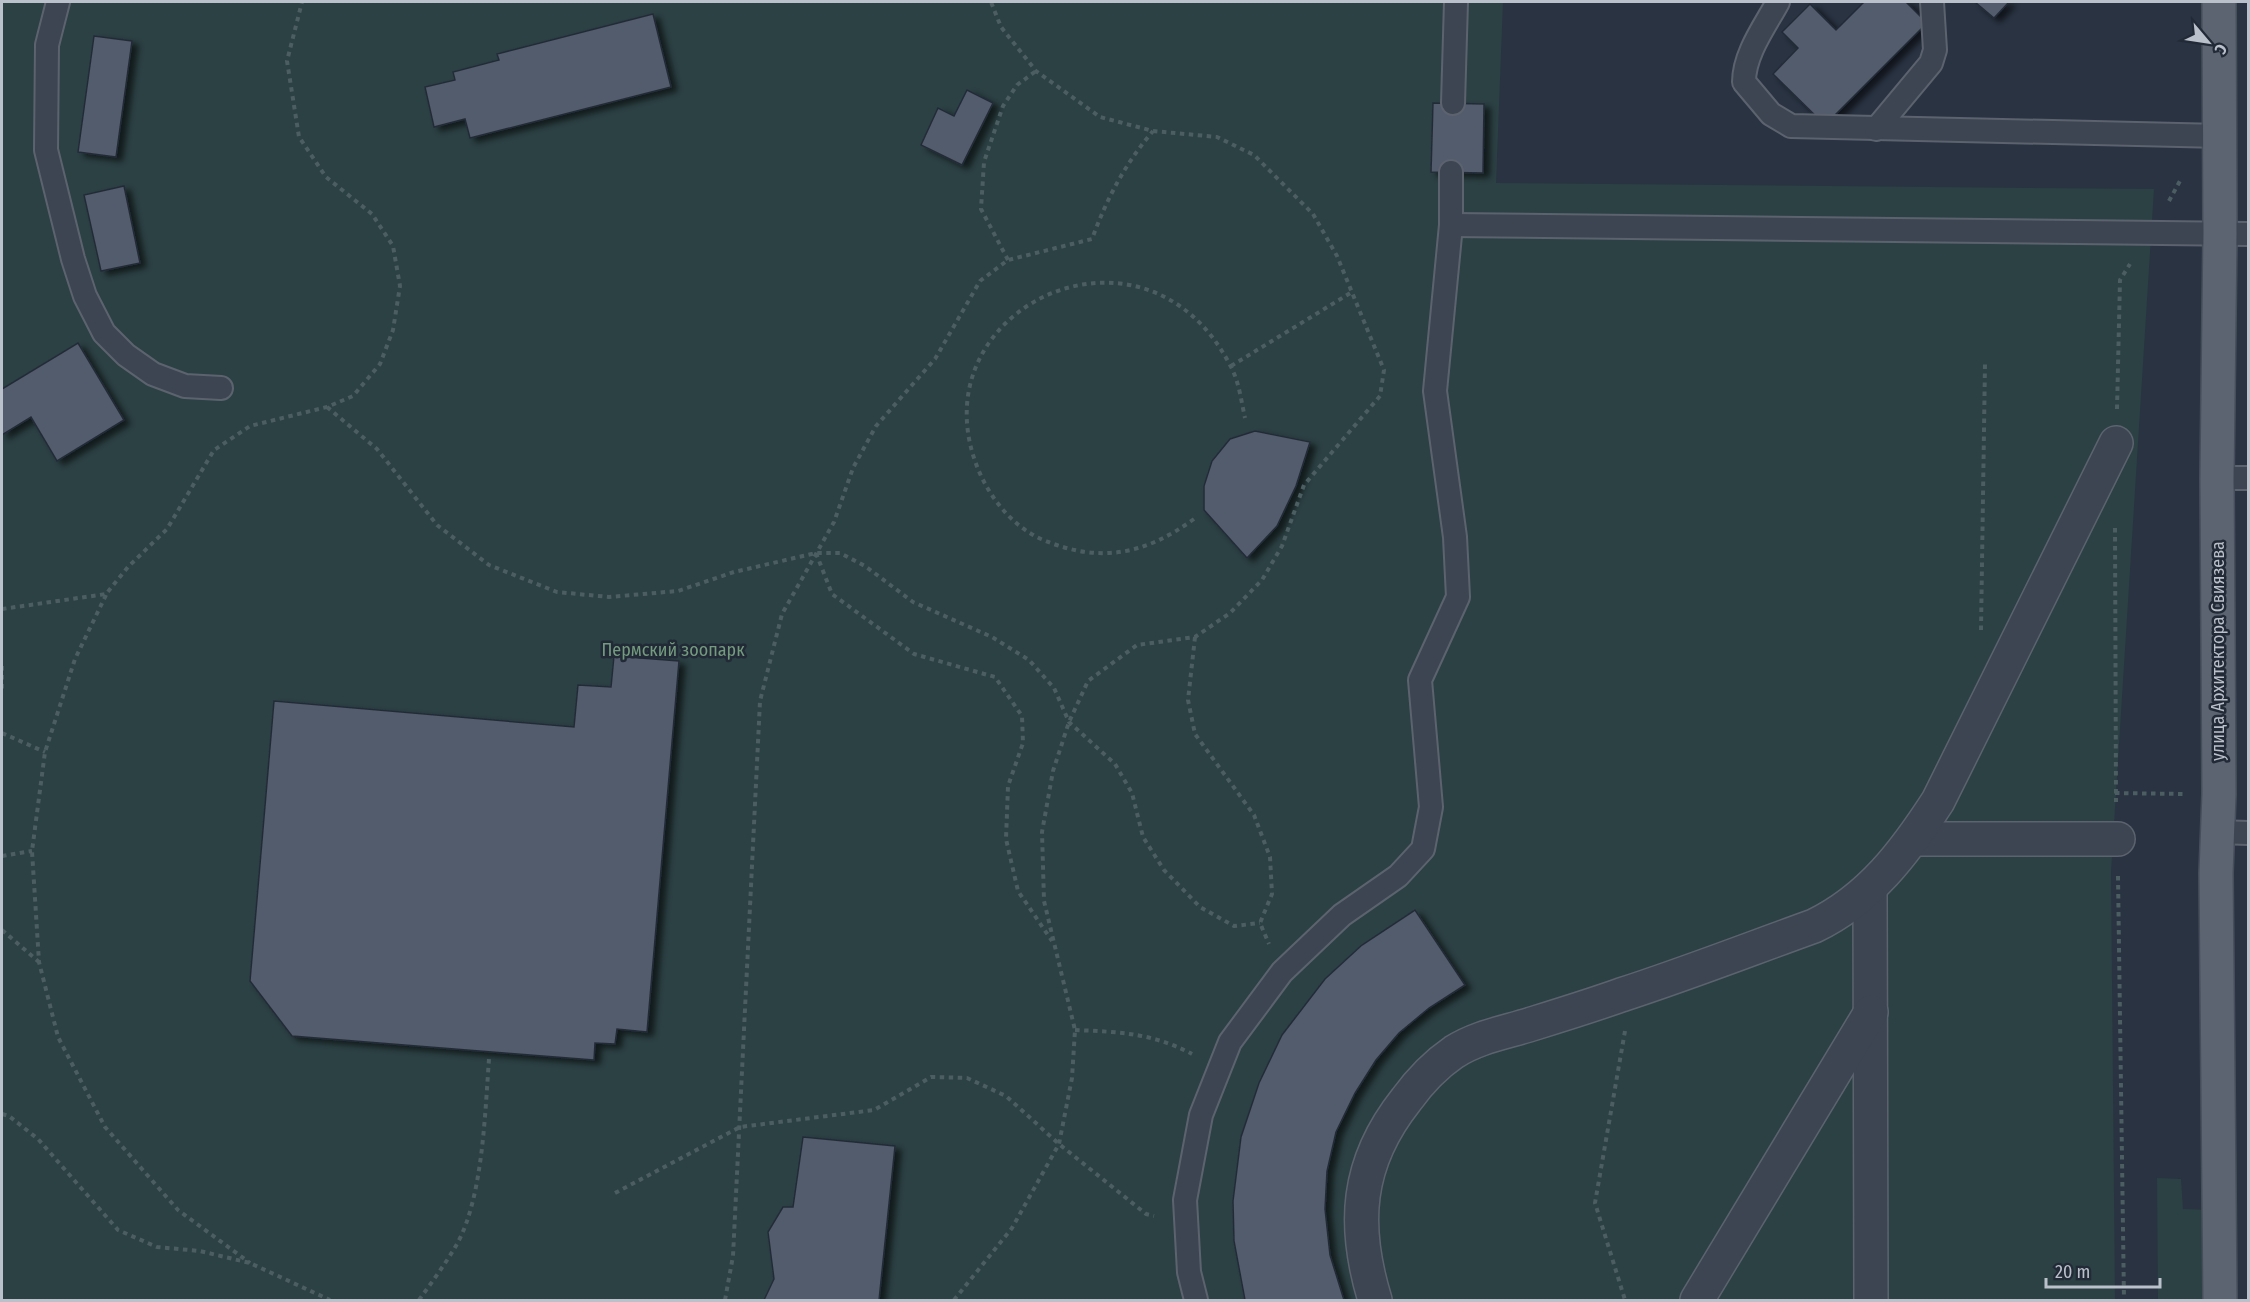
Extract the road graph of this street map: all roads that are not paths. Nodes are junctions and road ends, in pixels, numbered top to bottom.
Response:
1 (58, 2) edge
2 (1456, 2) edge
3 (1778, 2) edge
4 (1932, 2) edge
5 (2219, 2) edge
6 (1454, 103) dead end
7 (1876, 129) junction
8 (2221, 136) junction
9 (1451, 172) dead end
10 (1450, 225) junction
11 (2234, 233) edge
12 (221, 388) dead end
13 (2116, 443) road end
14 (2233, 478) edge
15 (2233, 833) edge
16 (1913, 839) junction
17 (2118, 839) road end
18 (1870, 890) junction
19 (1872, 1011) junction
20 (1196, 1300) edge
21 (1375, 1300) edge
22 (1697, 1300) edge
23 (1870, 1300) edge
24 (2220, 1300) edge

1 - 12 lane
2 - 6 lane
3 - 7 lane
4 - 7 lane
5 - 8 main road, улица Архитектора Свиязева
7 - 8 lane
8 - 11 main road, улица Архитектора Свиязева
9 - 10 lane
10 - 11 lane
10 - 20 lane
11 - 14 main road, улица Архитектора Свиязева
13 - 16 street
14 - 15 main road, улица Архитектора Свиязева
15 - 24 main road, улица Архитектора Свиязева
16 - 17 street
16 - 18 street
18 - 19 street
18 - 21 street
19 - 22 street
19 - 23 street

